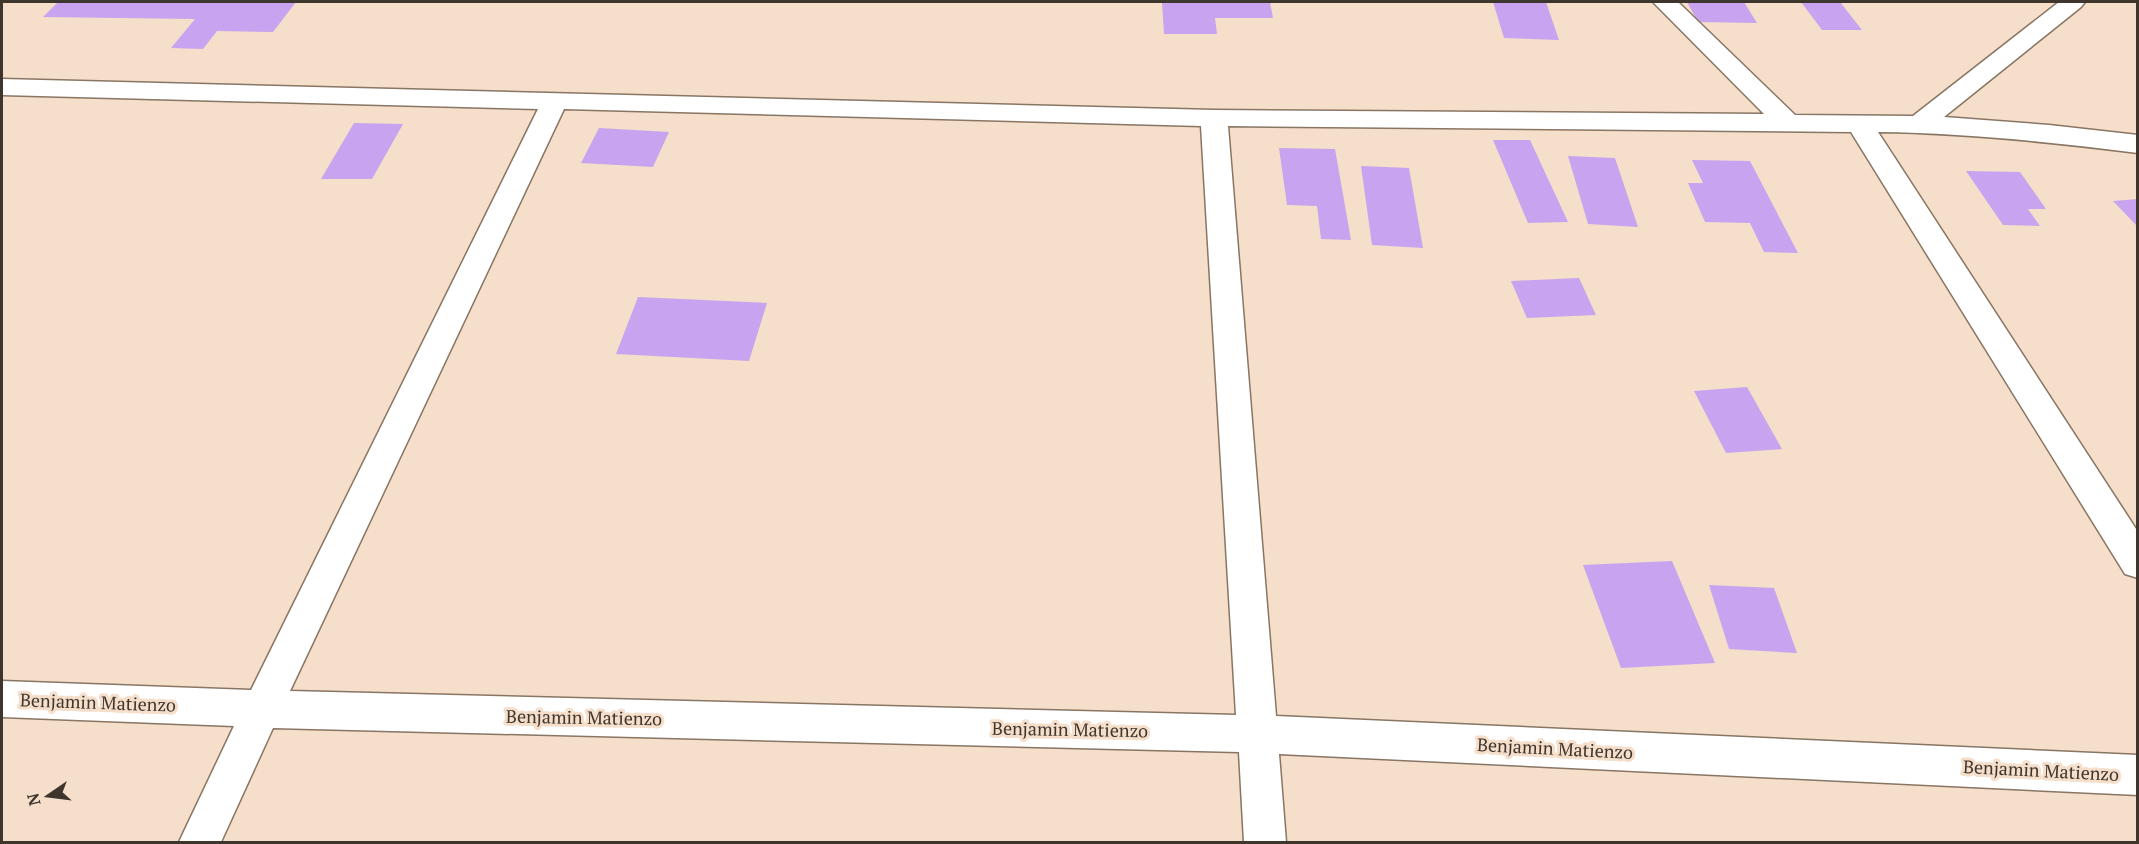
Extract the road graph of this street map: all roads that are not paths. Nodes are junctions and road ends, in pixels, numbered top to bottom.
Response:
1 (1665, 2) edge
2 (2073, 2) edge
3 (2, 87) edge
4 (554, 102) junction
5 (1214, 118) junction
6 (1788, 123) junction
7 (1859, 123) junction
8 (1919, 124) junction
9 (2138, 144) edge
10 (2138, 563) edge
11 (2, 699) edge
12 (262, 709) junction
13 (1258, 734) junction
14 (2138, 775) edge
15 (200, 843) edge
16 (1265, 843) edge

1 - 6 street
2 - 8 street
3 - 4 street
4 - 5 street
4 - 12 street
5 - 6 street
5 - 13 street
6 - 7 street
7 - 8 street
7 - 10 street
8 - 9 street
11 - 12 street, Benjamin Matienzo
12 - 13 street, Benjamin Matienzo
12 - 15 street
13 - 14 street, Benjamin Matienzo
13 - 16 street

